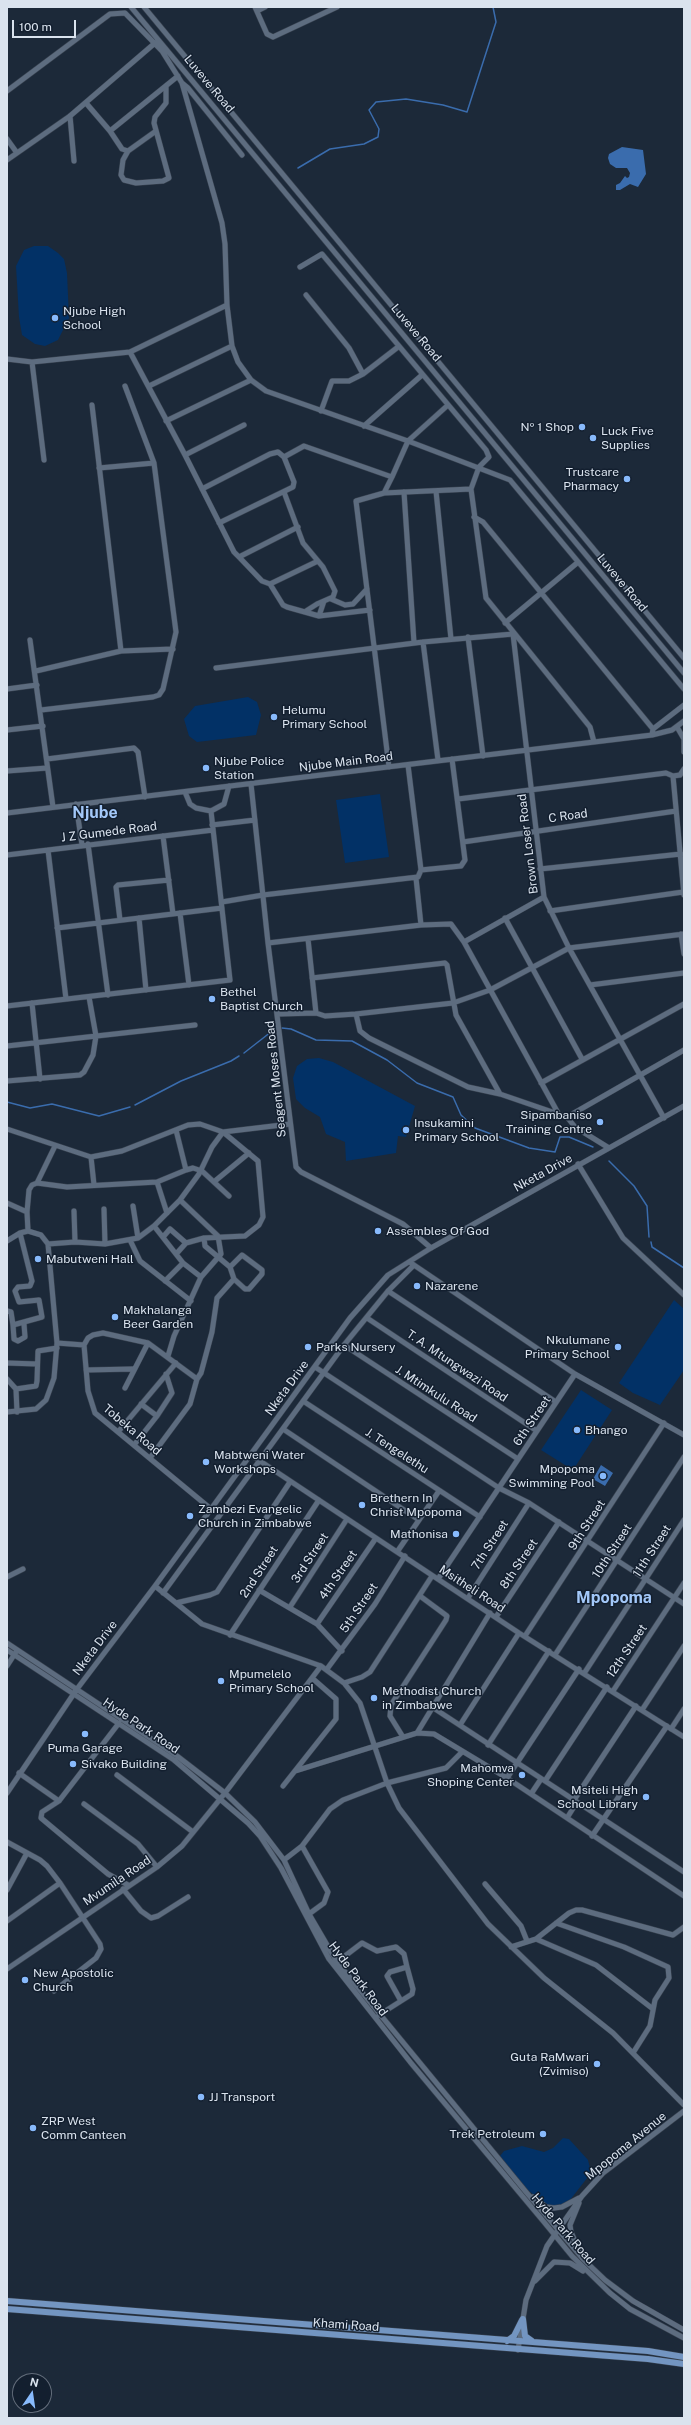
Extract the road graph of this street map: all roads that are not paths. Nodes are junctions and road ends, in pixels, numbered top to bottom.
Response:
1 (131, 7) edge
2 (144, 7) edge
3 (265, 7) edge
4 (338, 7) edge
5 (256, 9) edge
6 (155, 43) junction
7 (178, 76) junction
8 (182, 83) junction
9 (166, 86) junction
10 (7, 91) edge
11 (86, 103) junction
12 (70, 116) junction
13 (110, 131) junction
14 (156, 131) junction
15 (7, 139) edge
16 (128, 151) junction
17 (17, 153) junction
18 (242, 155) dead end
19 (7, 160) edge
20 (74, 161) dead end
21 (300, 267) dead end
22 (306, 295) dead end
23 (227, 305) junction
24 (232, 346) junction
25 (398, 347) junction
26 (130, 352) junction
27 (7, 359) edge
28 (32, 362) junction
29 (363, 374) junction
30 (422, 375) junction
31 (251, 380) junction
32 (125, 386) dead end
33 (150, 386) junction
34 (92, 405) dead end
35 (448, 405) junction
36 (321, 411) junction
37 (166, 421) junction
38 (244, 425) dead end
39 (364, 426) junction
40 (408, 441) junction
41 (186, 455) junction
42 (284, 457) junction
43 (44, 460) dead end
44 (154, 462) junction
45 (479, 467) junction
46 (99, 468) junction
47 (392, 477) junction
48 (202, 489) junction
49 (471, 489) junction
50 (436, 491) junction
51 (284, 492) junction
52 (404, 492) junction
53 (384, 493) junction
54 (474, 517) junction
55 (219, 523) junction
56 (298, 527) junction
57 (238, 557) junction
58 (318, 561) junction
59 (577, 563) junction
60 (270, 584) junction
61 (368, 589) junction
62 (541, 592) junction
63 (331, 598) junction
64 (324, 601) junction
65 (370, 610) junction
66 (306, 611) junction
67 (319, 616) junction
68 (505, 623) junction
69 (514, 634) junction
70 (468, 637) junction
71 (451, 639) junction
72 (30, 640) dead end
73 (423, 642) junction
74 (414, 643) junction
75 (172, 649) junction
76 (374, 649) junction
77 (121, 651) junction
78 (684, 658) edge
79 (216, 668) dead end
80 (36, 671) junction
81 (684, 673) edge
82 (37, 686) junction
83 (7, 689) edge
84 (684, 689) edge
85 (684, 706) edge
86 (41, 710) junction
87 (684, 720) edge
88 (43, 726) junction
89 (677, 727) junction
90 (7, 730) edge
91 (653, 732) junction
92 (594, 742) junction
93 (527, 751) junction
94 (684, 752) edge
95 (483, 756) junction
96 (47, 759) junction
97 (452, 759) junction
98 (438, 760) junction
99 (408, 765) junction
100 (389, 767) junction
101 (47, 768) junction
102 (684, 769) edge
103 (7, 771) edge
104 (673, 776) junction
105 (251, 784) junction
106 (229, 786) junction
107 (532, 790) junction
108 (185, 792) junction
109 (145, 797) junction
110 (458, 799) junction
111 (76, 804) junction
112 (53, 807) junction
113 (211, 811) junction
114 (676, 811) junction
115 (7, 813) edge
116 (255, 820) junction
117 (213, 827) junction
118 (538, 830) junction
119 (164, 836) junction
120 (464, 842) junction
121 (88, 844) junction
122 (82, 845) junction
123 (48, 850) junction
124 (681, 854) junction
125 (7, 855) edge
126 (540, 869) junction
127 (421, 870) junction
128 (416, 878) junction
129 (169, 880) junction
130 (684, 892) edge
131 (263, 895) junction
132 (684, 896) edge
133 (544, 898) junction
134 (222, 902) junction
135 (222, 908) junction
136 (550, 911) junction
137 (180, 913) junction
138 (173, 914) junction
139 (139, 918) junction
140 (505, 918) junction
141 (120, 920) junction
142 (99, 923) junction
143 (422, 925) junction
144 (57, 928) junction
145 (683, 934) edge
146 (308, 939) junction
147 (464, 942) junction
148 (268, 943) junction
149 (569, 948) junction
150 (684, 954) edge
151 (533, 966) junction
152 (684, 973) edge
153 (312, 978) junction
154 (590, 984) junction
155 (189, 985) junction
156 (146, 990) junction
157 (490, 990) junction
158 (108, 995) junction
159 (89, 997) junction
160 (66, 999) junction
161 (32, 1003) junction
162 (453, 1003) junction
163 (684, 1004) edge
164 (7, 1006) edge
165 (316, 1013) junction
166 (279, 1014) junction
167 (356, 1014) junction
168 (195, 1025) dead end
169 (96, 1036) junction
170 (620, 1040) junction
171 (36, 1043) junction
172 (7, 1046) edge
173 (684, 1050) edge
174 (582, 1059) junction
175 (640, 1075) junction
176 (40, 1079) junction
177 (7, 1081) edge
178 (541, 1083) junction
179 (500, 1094) junction
180 (684, 1106) edge
181 (558, 1113) junction
182 (567, 1117) junction
183 (664, 1118) junction
184 (290, 1124) junction
185 (7, 1129) edge
186 (176, 1130) junction
187 (223, 1132) junction
188 (55, 1146) junction
189 (609, 1148) junction
190 (249, 1153) junction
191 (91, 1157) junction
192 (578, 1164) junction
193 (186, 1170) junction
194 (202, 1170) junction
195 (215, 1181) junction
196 (157, 1182) junction
197 (37, 1183) junction
198 (94, 1185) junction
199 (229, 1196) dead end
200 (180, 1200) junction
201 (7, 1203) edge
202 (133, 1206) dead end
203 (104, 1209) dead end
204 (74, 1211) dead end
205 (27, 1212) junction
206 (167, 1214) junction
207 (154, 1226) junction
208 (28, 1231) junction
209 (20, 1232) junction
210 (218, 1236) junction
211 (163, 1237) junction
212 (138, 1238) junction
213 (204, 1238) junction
214 (130, 1240) junction
215 (7, 1241) edge
216 (75, 1242) junction
217 (186, 1243) junction
218 (48, 1244) junction
219 (105, 1244) junction
220 (430, 1248) junction
221 (176, 1253) junction
222 (219, 1258) junction
223 (408, 1261) junction
224 (183, 1263) junction
225 (414, 1265) junction
226 (230, 1267) junction
227 (200, 1277) junction
228 (234, 1279) junction
229 (164, 1282) junction
230 (388, 1291) junction
231 (684, 1295) edge
232 (191, 1301) junction
233 (7, 1311) edge
234 (367, 1318) junction
235 (24, 1324) junction
236 (13, 1325) junction
237 (148, 1343) junction
238 (57, 1345) junction
239 (84, 1345) junction
240 (344, 1345) junction
241 (168, 1356) junction
242 (7, 1363) edge
243 (176, 1363) junction
244 (37, 1364) junction
245 (315, 1367) junction
246 (133, 1369) junction
247 (86, 1370) junction
248 (324, 1372) junction
249 (166, 1374) junction
250 (575, 1374) junction
251 (7, 1379) edge
252 (197, 1379) junction
253 (125, 1388) dead end
254 (16, 1389) junction
255 (303, 1401) junction
256 (556, 1402) junction
257 (142, 1404) junction
258 (7, 1412) edge
259 (17, 1412) junction
260 (157, 1416) junction
261 (664, 1423) junction
262 (284, 1429) junction
263 (537, 1431) junction
264 (118, 1432) junction
265 (684, 1435) edge
266 (134, 1445) junction
267 (251, 1455) junction
268 (684, 1457) edge
269 (150, 1458) junction
270 (518, 1459) junction
271 (260, 1462) junction
272 (290, 1482) junction
273 (499, 1488) junction
274 (438, 1491) junction
275 (319, 1500) junction
276 (529, 1503) junction
277 (211, 1509) junction
278 (480, 1517) junction
279 (347, 1519) junction
280 (419, 1520) junction
281 (684, 1520) edge
282 (559, 1522) junction
283 (376, 1538) junction
284 (588, 1542) junction
285 (397, 1552) junction
286 (405, 1556) junction
287 (617, 1561) junction
288 (22, 1568) dead end
289 (432, 1576) junction
290 (7, 1577) edge
291 (438, 1579) junction
292 (646, 1579) junction
293 (684, 1583) edge
294 (155, 1586) junction
295 (259, 1590) junction
296 (163, 1593) junction
297 (420, 1596) junction
298 (468, 1598) junction
299 (674, 1598) junction
300 (176, 1603) junction
301 (684, 1604) edge
302 (290, 1607) junction
303 (490, 1613) junction
304 (496, 1617) junction
305 (317, 1624) junction
306 (519, 1633) junction
307 (230, 1635) junction
308 (525, 1636) junction
309 (7, 1643) edge
310 (684, 1646) edge
311 (7, 1650) edge
312 (342, 1650) junction
313 (549, 1651) junction
314 (16, 1652) junction
315 (555, 1655) junction
316 (7, 1666) edge
317 (321, 1666) junction
318 (327, 1669) junction
319 (579, 1669) junction
320 (585, 1672) junction
321 (312, 1678) junction
322 (344, 1683) junction
323 (607, 1687) junction
324 (77, 1689) junction
325 (613, 1691) junction
326 (73, 1694) junction
327 (636, 1706) junction
328 (432, 1707) junction
329 (684, 1709) edge
330 (642, 1710) junction
331 (119, 1723) junction
332 (460, 1725) junction
333 (669, 1727) junction
334 (417, 1732) junction
335 (403, 1737) junction
336 (684, 1737) edge
337 (488, 1745) junction
338 (375, 1747) junction
339 (462, 1752) junction
340 (516, 1763) junction
341 (295, 1772) junction
342 (19, 1773) junction
343 (117, 1774) dead end
344 (507, 1778) junction
345 (543, 1780) junction
346 (387, 1782) junction
347 (283, 1786) dead end
348 (7, 1793) edge
349 (225, 1793) junction
350 (531, 1794) junction
351 (220, 1798) junction
352 (59, 1801) junction
353 (576, 1801) junction
354 (84, 1804) dead end
355 (567, 1818) junction
356 (603, 1819) junction
357 (194, 1832) junction
358 (592, 1836) junction
359 (7, 1842) edge
360 (302, 1846) junction
361 (27, 1853) junction
362 (284, 1860) junction
363 (157, 1867) junction
364 (684, 1872) edge
365 (60, 1883) junction
366 (485, 1884) dead end
367 (128, 1885) junction
368 (123, 1889) junction
369 (7, 1890) edge
370 (684, 1896) edge
371 (188, 1897) dead end
372 (309, 1914) junction
373 (83, 1916) junction
374 (7, 1921) edge
375 (556, 1923) junction
376 (684, 1927) edge
377 (536, 1939) junction
378 (527, 1941) junction
379 (511, 1947) junction
380 (337, 1962) junction
381 (407, 1967) junction
382 (7, 1969) edge
383 (54, 1991) dead end
384 (401, 2001) junction
385 (653, 2009) junction
386 (379, 2015) junction
387 (633, 2053) junction
388 (684, 2105) edge
389 (684, 2111) edge
390 (526, 2192) junction
391 (582, 2196) junction
392 (558, 2230) junction
393 (554, 2235) junction
394 (583, 2259) junction
395 (595, 2280) junction
396 (533, 2283) junction
397 (7, 2301) edge
398 (7, 2309) edge
399 (523, 2319) junction
400 (684, 2330) edge
401 (684, 2338) edge
402 (507, 2341) junction
403 (519, 2342) junction
404 (540, 2343) junction
405 (518, 2350) junction
406 (684, 2357) edge
407 (684, 2364) edge

1 - 81 street, Luveve Road
2 - 78 street, Luveve Road
3 - 5 street
4 - 5 street
6 - 7 street
6 - 10 street
6 - 11 street
7 - 8 street
7 - 9 street
8 - 18 street
8 - 23 street
9 - 13 street
9 - 14 street
11 - 12 street
11 - 13 street
12 - 17 street
12 - 20 street
13 - 16 street
14 - 16 street
14 - 16 street
15 - 17 street
17 - 19 street
21 - 25 street
22 - 29 street
23 - 24 street
23 - 26 street
24 - 31 street
24 - 33 street
25 - 29 street
25 - 30 street
26 - 28 street
26 - 33 street
27 - 28 street
28 - 43 street
29 - 36 street
30 - 35 street
30 - 39 street
31 - 36 street
31 - 37 street
32 - 44 street
33 - 37 street
34 - 46 street
35 - 40 street
35 - 45 street
36 - 39 street
37 - 41 street
38 - 41 street
39 - 40 street
40 - 45 street
40 - 47 street
41 - 48 street
42 - 47 street
42 - 48 street
42 - 51 street
44 - 46 street
44 - 75 street
45 - 49 street
45 - 59 street
46 - 77 street
47 - 53 street
48 - 55 street
49 - 50 street
49 - 54 street
50 - 52 street
50 - 71 street
51 - 55 street
51 - 56 street
52 - 53 street
52 - 74 street
53 - 61 street
54 - 62 street
54 - 68 street
55 - 57 street
56 - 57 street
56 - 58 street
57 - 60 street
58 - 60 street
58 - 63 street
59 - 62 street
59 - 84 street
60 - 66 street
61 - 63 street
61 - 65 street
62 - 68 street
62 - 91 street
63 - 64 street
64 - 66 street
64 - 67 street
65 - 67 street
65 - 76 street
66 - 67 street
68 - 69 street
69 - 70 street
69 - 92 street
69 - 93 street, Brown Loser Road
70 - 71 street
70 - 95 street
71 - 73 street
72 - 80 street
73 - 74 street
73 - 98 street
74 - 76 street
75 - 77 street
75 - 86 street
76 - 79 street
76 - 100 street
77 - 80 street
80 - 82 street
82 - 83 street
82 - 86 street
85 - 91 street
86 - 88 street
87 - 89 street, Njube Main Road
88 - 90 street
88 - 96 street
89 - 91 street, Njube Main Road
89 - 94 street
91 - 92 street, Njube Main Road
92 - 93 street, Njube Main Road
93 - 95 street, Njube Main Road
93 - 107 street, Brown Loser Road
95 - 97 street, Njube Main Road
96 - 101 street
96 - 109 street
97 - 98 street, Njube Main Road
97 - 110 street
98 - 99 street, Njube Main Road
99 - 100 street, Njube Main Road
99 - 127 street
100 - 105 street, Njube Main Road
101 - 103 street
101 - 112 street
102 - 104 street
104 - 107 street
104 - 114 street
105 - 106 street, Njube Main Road
105 - 116 street, Seagent Moses Road
106 - 108 street, Njube Main Road
106 - 113 street
107 - 110 street
107 - 118 street, Brown Loser Road
108 - 109 street, Njube Main Road
108 - 113 street
109 - 111 street, Njube Main Road
110 - 120 street
111 - 112 street, Njube Main Road
111 - 122 street
112 - 115 street, Njube Main Road
113 - 117 street
114 - 118 street, C Road
114 - 124 street
116 - 117 street, J Z Gumede Road
116 - 131 street, Seagent Moses Road
117 - 119 street, J Z Gumede Road
117 - 134 street
118 - 120 street, C Road
118 - 126 street, Brown Loser Road
119 - 121 street, J Z Gumede Road
119 - 129 street
120 - 127 street
121 - 122 street, J Z Gumede Road
121 - 142 street
122 - 123 street, J Z Gumede Road
123 - 125 street, J Z Gumede Road
123 - 144 street
124 - 126 street
124 - 130 street
126 - 133 street, Brown Loser Road
127 - 128 street
128 - 131 street
128 - 143 street
129 - 138 street
129 - 141 street
130 - 132 street
130 - 136 street
131 - 134 street
131 - 148 street, Seagent Moses Road
133 - 136 street, Brown Loser Road
133 - 140 street
134 - 135 street
135 - 137 street
135 - 155 street
136 - 149 street, Brown Loser Road
137 - 138 street
137 - 155 street
138 - 139 street
139 - 141 street
139 - 156 street
140 - 147 street
140 - 151 street
141 - 142 street
142 - 144 street
142 - 158 street
143 - 146 street
143 - 147 street
144 - 160 street
145 - 149 street
145 - 150 street
146 - 148 street
146 - 153 street
147 - 157 street
148 - 166 street, Seagent Moses Road
149 - 151 street
149 - 154 street, Brown Loser Road
151 - 157 street
151 - 174 street
152 - 154 street
153 - 162 street
153 - 165 street
154 - 170 street, Brown Loser Road
155 - 156 street
156 - 158 street
157 - 162 street
157 - 178 street
158 - 159 street
159 - 160 street
159 - 169 street
160 - 161 street
161 - 164 street
161 - 171 street
162 - 167 street
162 - 179 street
163 - 170 street
165 - 166 street
165 - 167 street
166 - 184 street, Seagent Moses Road
167 - 179 street
168 - 169 street
169 - 171 street
169 - 176 street
170 - 174 street
170 - 175 street, Brown Loser Road
171 - 172 street
171 - 176 street
173 - 175 street
174 - 178 street
175 - 182 street
175 - 183 street, Brown Loser Road
176 - 177 street
178 - 181 street
179 - 181 street
180 - 183 street, Nketa Drive
181 - 182 street
182 - 189 street
183 - 189 street, Nketa Drive
184 - 187 street
184 - 220 street, Seagent Moses Road
185 - 188 street
186 - 187 street
186 - 191 street
186 - 193 street
187 - 190 street
187 - 194 street
188 - 191 street
188 - 197 street
189 - 192 street, Nketa Drive
190 - 195 street
190 - 210 street
191 - 198 street
192 - 220 street, Nketa Drive
192 - 231 street
193 - 194 street
193 - 196 street
194 - 195 street
194 - 200 street
195 - 199 street
196 - 198 street
196 - 206 street
197 - 198 street
197 - 205 street
200 - 206 street
200 - 210 street
201 - 205 street
202 - 212 street
203 - 219 street
204 - 216 street
205 - 208 street
206 - 207 street
207 - 211 street
207 - 212 street
208 - 209 street
208 - 218 street
209 - 215 street
209 - 235 street
210 - 213 street
210 - 222 street
211 - 217 street
211 - 221 street
212 - 214 street
213 - 217 street
213 - 222 street
214 - 219 street
214 - 229 street
216 - 218 street
216 - 219 street
217 - 221 street
218 - 238 street
220 - 223 street, Nketa Drive
221 - 224 street
222 - 226 street
222 - 227 street
223 - 225 street
223 - 245 street, Nketa Drive
224 - 227 street
224 - 229 street
225 - 230 street
225 - 250 street
226 - 228 street
226 - 228 street
227 - 232 street
228 - 252 street
229 - 232 street
230 - 234 street
230 - 256 street
232 - 241 street
233 - 236 street
234 - 240 street
234 - 263 street, T. A. Mtungwazi Road
235 - 236 street
235 - 236 street
237 - 239 street
237 - 241 street
237 - 246 street
238 - 239 street
238 - 244 street
238 - 259 street
239 - 247 street, Tobeka Road
240 - 248 street
240 - 270 street, J. Mtimkulu Road
241 - 243 street
242 - 244 street
243 - 249 street
243 - 252 street
244 - 254 street
245 - 248 street
245 - 267 street, Nketa Drive
246 - 247 street
246 - 253 street
247 - 264 street, Tobeka Road
248 - 255 street
248 - 273 street
249 - 257 street
249 - 260 street
250 - 256 street, 6th Street
250 - 261 street
251 - 254 street
252 - 269 street
254 - 259 street
255 - 262 street
255 - 274 street, J. Tengelethu
256 - 263 street, 6th Street
257 - 260 street
257 - 264 street
258 - 259 street
260 - 266 street
261 - 265 street
261 - 284 street, 9th Street
262 - 271 street
262 - 280 street
263 - 270 street, 6th Street
264 - 266 street, Tobeka Road
266 - 269 street, Tobeka Road
267 - 271 street, Msitheli Road
267 - 277 street, Nketa Drive
268 - 287 street, 10th Street
269 - 277 street, Tobeka Road
270 - 273 street, 6th Street
271 - 272 street, Msitheli Road
271 - 296 street
272 - 275 street, Msitheli Road
272 - 300 street
273 - 276 street
273 - 278 street, 6th Street
274 - 278 street, J. Tengelethu
274 - 280 street
275 - 279 street, Msitheli Road
275 - 295 street, 2nd Street
276 - 282 street
276 - 298 street, 7th Street
277 - 294 street, Nketa Drive
278 - 291 street, 6th Street
279 - 283 street, Msitheli Road
279 - 302 street, 3rd Street
280 - 285 street
281 - 292 street, 11th Street
282 - 284 street
282 - 304 street, 8th Street
283 - 285 street, Msitheli Road
283 - 305 street, 4th Street
284 - 287 street
284 - 308 street, 9th Street
285 - 286 street, Msitheli Road
286 - 289 street, Msitheli Road
286 - 312 street, 5th Street
287 - 292 street
287 - 315 street, 10th Street
288 - 290 street
289 - 291 street, Msitheli Road
289 - 297 street
291 - 298 street, Msitheli Road
292 - 299 street
292 - 320 street, 11th Street
293 - 299 street, 12th Street
294 - 296 street
294 - 324 street, Nketa Drive
295 - 302 street
295 - 307 street, 2nd Street
296 - 300 street
297 - 322 street
297 - 335 street
298 - 303 street, Msitheli Road
299 - 301 street
299 - 325 street, 12th Street
300 - 307 street
302 - 305 street
303 - 304 street, Msitheli Road
303 - 328 street
304 - 306 street, Msitheli Road
305 - 312 street
306 - 308 street, Msitheli Road
306 - 332 street
307 - 317 street
308 - 313 street, Msitheli Road
309 - 314 street, Hyde Park Road
310 - 330 street
311 - 314 street, Hyde Park Road
312 - 318 street, 5th Street
313 - 315 street, Msitheli Road
313 - 337 street
314 - 316 street
314 - 324 street, Hyde Park Road
314 - 326 street, Hyde Park Road
315 - 319 street, Msitheli Road
317 - 318 street
317 - 321 street, Mvumila Road
318 - 322 street
319 - 320 street, Msitheli Road
319 - 340 street
320 - 323 street, Msitheli Road
321 - 341 street
321 - 349 street, Mvumila Road
322 - 338 street
323 - 325 street, Msitheli Road
323 - 345 street
324 - 326 street, Nketa Drive
324 - 349 street, Hyde Park Road
325 - 327 street, Msitheli Road
326 - 331 street, Hyde Park Road
326 - 342 street, Nketa Drive
327 - 330 street, Msitheli Road
327 - 353 street
328 - 332 street
328 - 334 street
329 - 333 street
330 - 333 street, Msitheli Road
331 - 351 street, Hyde Park Road
331 - 352 street
332 - 337 street
333 - 336 street, Msitheli Road
333 - 356 street
334 - 335 street
334 - 339 street
335 - 338 street
337 - 340 street
338 - 341 street
338 - 346 street
339 - 344 street
339 - 346 street
340 - 344 street
340 - 345 street
341 - 347 street
342 - 348 street, Nketa Drive
342 - 352 street
343 - 357 street
344 - 350 street
345 - 350 street
345 - 353 street
346 - 360 street
346 - 379 street
349 - 351 street, Mvumila Road
349 - 362 street, Hyde Park Road
350 - 355 street
351 - 357 street, Mvumila Road
351 - 393 street, Hyde Park Road
352 - 367 street
353 - 355 street
353 - 356 street
354 - 363 street
355 - 358 street
356 - 358 street
356 - 364 street
357 - 363 street, Mvumila Road
358 - 370 street
359 - 361 street
360 - 362 street
360 - 372 street
361 - 365 street
361 - 369 street
362 - 372 street, Hyde Park Road
363 - 367 street, Mvumila Road
365 - 373 street
365 - 374 street
366 - 378 street
367 - 368 street, Mvumila Road
368 - 371 street
368 - 373 street, Mvumila Road
372 - 380 street, Hyde Park Road
373 - 382 street, Mvumila Road
373 - 383 street
375 - 376 street
375 - 377 street
375 - 385 street
377 - 378 street
377 - 385 street
378 - 379 street
379 - 387 street
380 - 381 street
380 - 386 street, Hyde Park Road
381 - 384 street
381 - 384 street
384 - 386 street
385 - 387 street
386 - 390 street, Hyde Park Road
387 - 388 street
389 - 391 street, Mpopoma Avenue
390 - 391 street
390 - 392 street, Hyde Park Road
391 - 392 street, Mpopoma Avenue
391 - 394 street
392 - 393 street, Mpopoma Avenue
392 - 394 street, Hyde Park Road
393 - 395 street, Hyde Park Road
393 - 396 street, Mpopoma Avenue
394 - 400 street, Hyde Park Road
395 - 396 street
395 - 401 street, Hyde Park Road
396 - 399 street, Mpopoma Avenue
397 - 402 main road, Khami Road
398 - 405 main road, Khami Road
399 - 402 main road
399 - 403 street, Mpopoma Avenue
399 - 404 main road
402 - 403 main road, Khami Road
403 - 404 main road, Khami Road
403 - 405 street, Mpopoma Avenue
404 - 406 main road, Khami Road
405 - 407 main road, Khami Road

